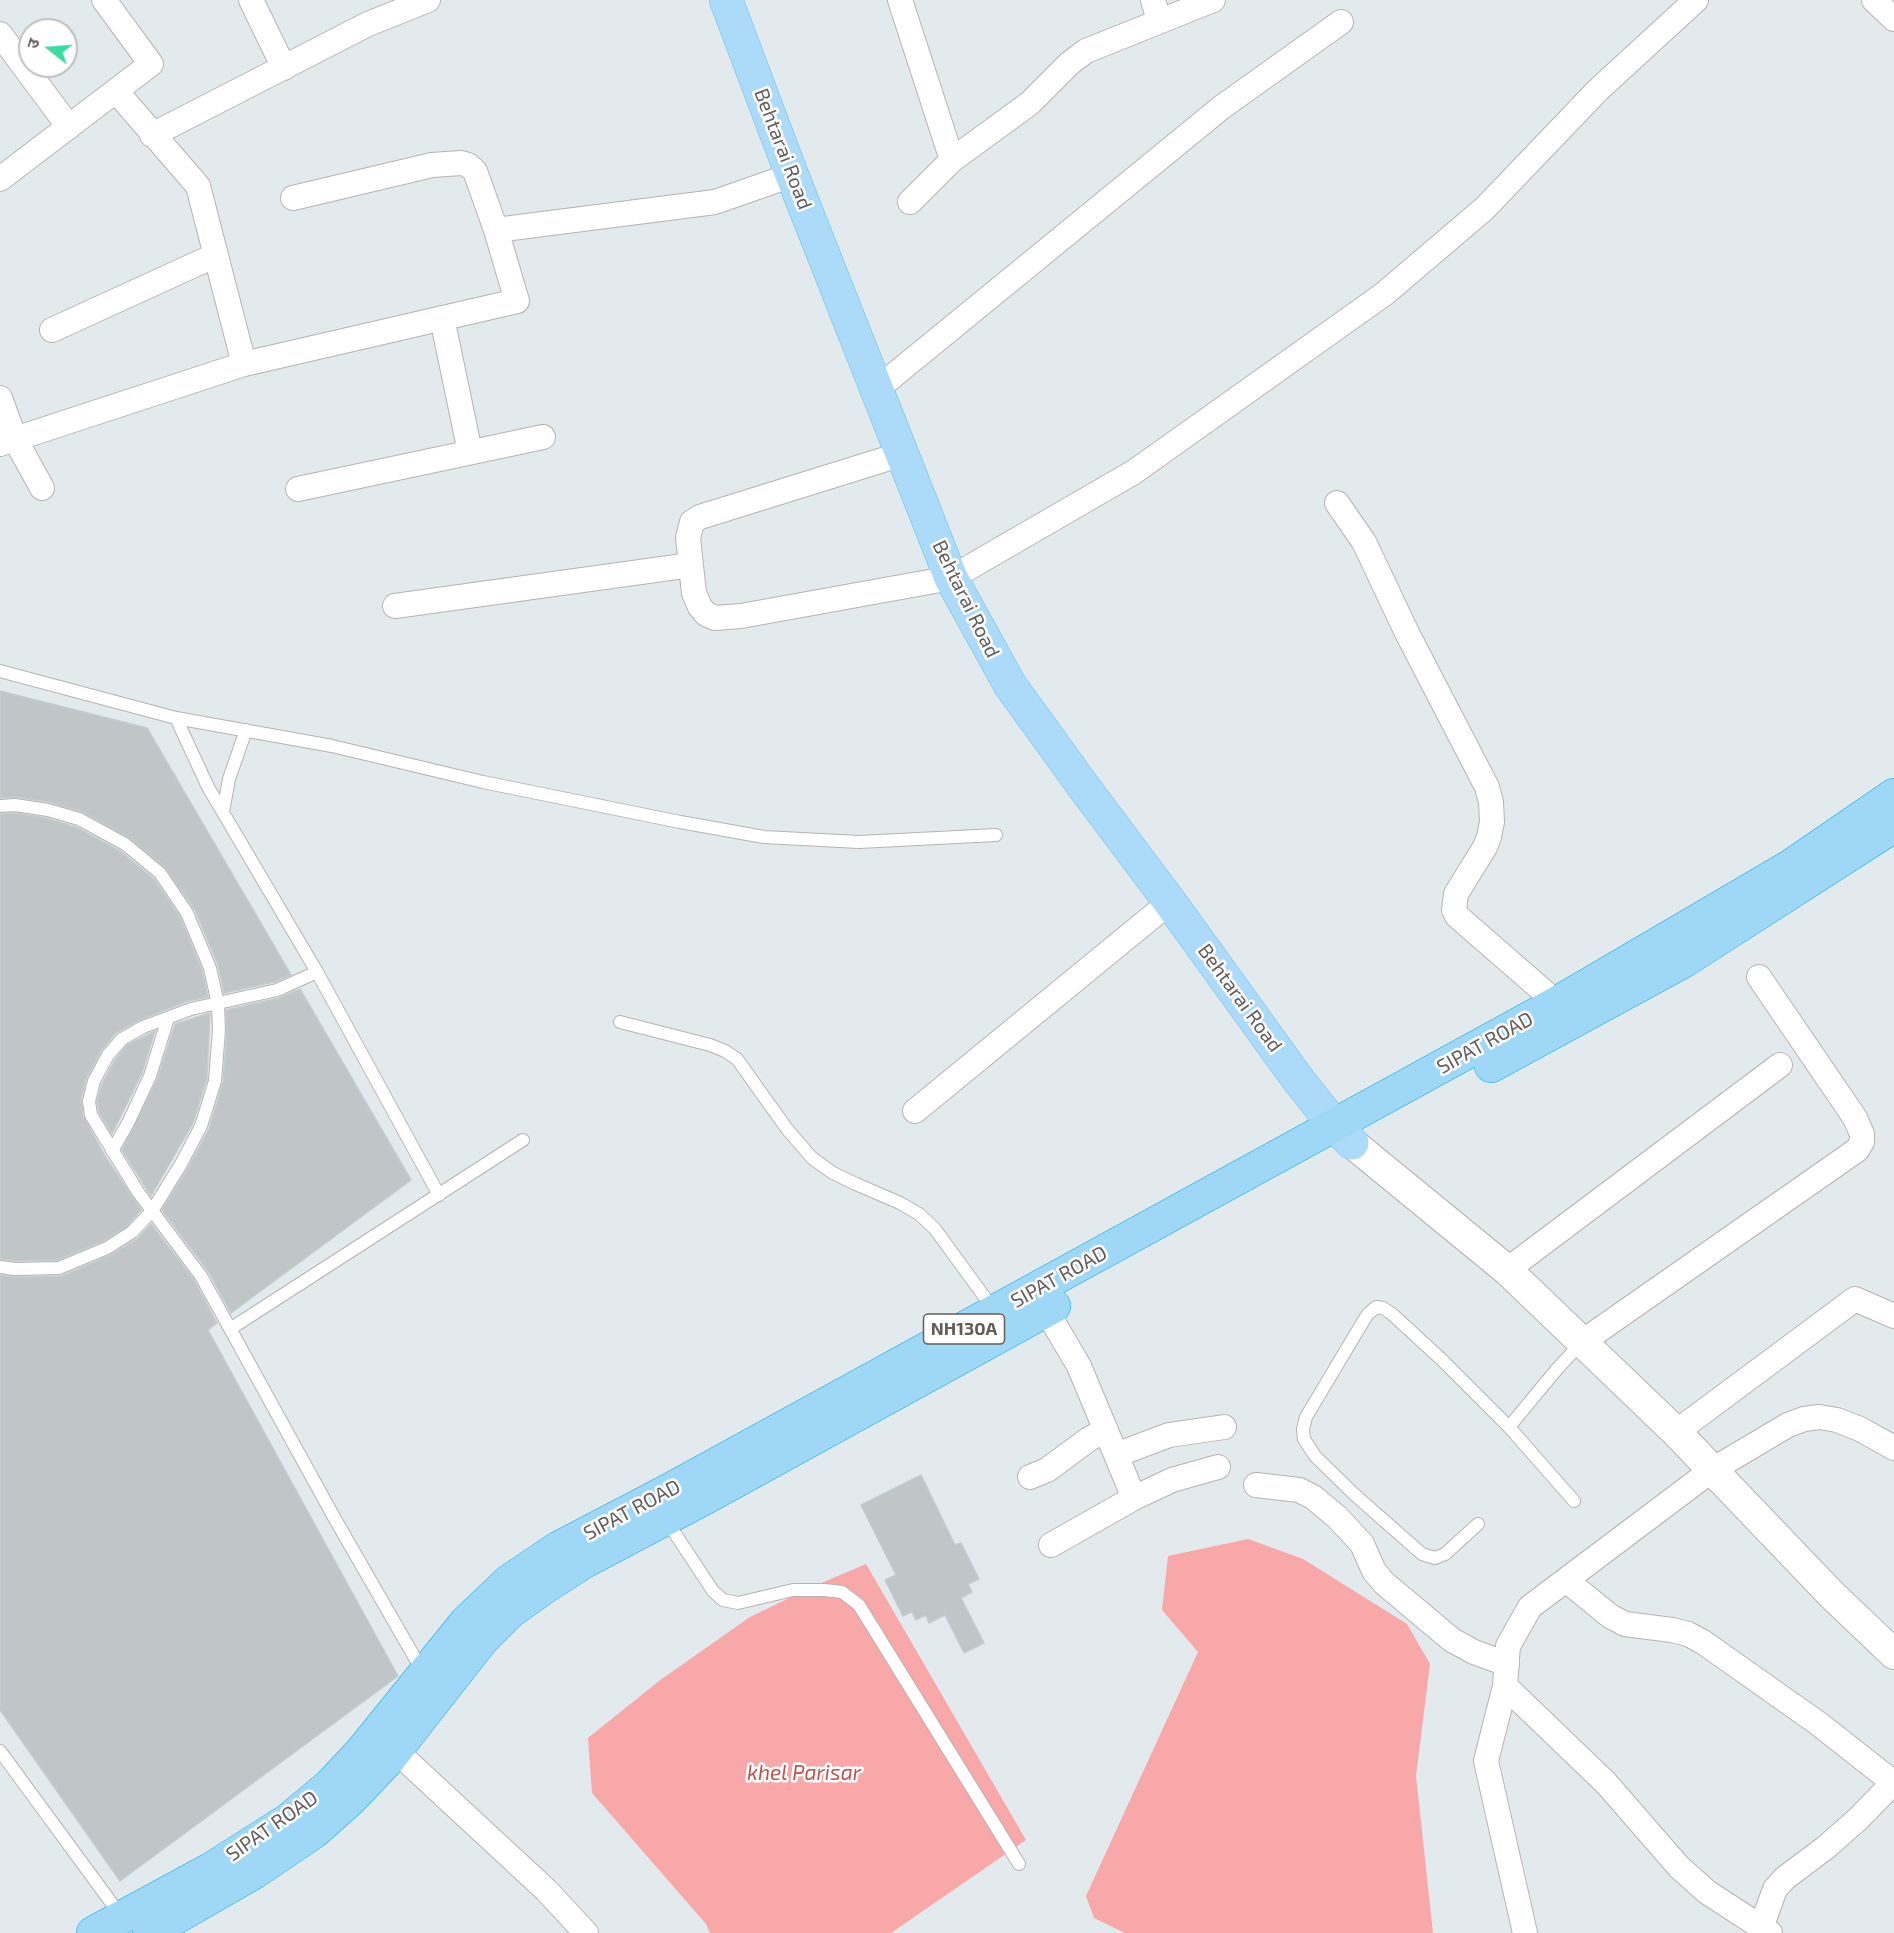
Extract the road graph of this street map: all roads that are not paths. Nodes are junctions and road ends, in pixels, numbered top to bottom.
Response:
1 (104, 0) edge
2 (250, 0) edge
3 (428, 0) edge
4 (726, 0) edge
5 (900, 0) edge
6 (1213, 0) edge
7 (1696, 0) edge
8 (1874, 0) edge
9 (1156, 10) edge
10 (1894, 19) edge
11 (1341, 22) dead end
12 (0, 34) edge
13 (284, 68) junction
14 (116, 91) junction
15 (69, 127) junction
16 (152, 135) junction
17 (952, 160) junction
18 (792, 175) junction
19 (0, 179) edge
20 (293, 198) dead end
21 (910, 202) dead end
22 (496, 231) junction
23 (216, 255) junction
24 (441, 318) junction
25 (52, 330) dead end
26 (244, 363) junction
27 (877, 389) junction
28 (0, 398) edge
29 (543, 437) dead end
30 (8, 442) edge
31 (470, 452) junction
32 (902, 454) junction
33 (42, 488) dead end
34 (298, 489) dead end
35 (1337, 503) dead end
36 (691, 565) junction
37 (951, 578) junction
38 (395, 606) dead end
39 (0, 670) edge
40 (176, 718) junction
41 (246, 730) junction
42 (1894, 795) edge
43 (0, 806) edge
44 (223, 812) junction
45 (1894, 826) edge
46 (996, 836) dead end
47 (1170, 902) junction
48 (317, 972) junction
49 (1760, 977) dead end
50 (1557, 1003) junction
51 (218, 1004) junction
52 (168, 1018) junction
53 (620, 1022) dead end
54 (1780, 1065) dead end
55 (915, 1111) dead end
56 (1343, 1135) junction
57 (523, 1140) dead end
58 (112, 1151) junction
59 (439, 1195) junction
60 (152, 1211) junction
61 (0, 1267) edge
62 (1507, 1270) junction
63 (1046, 1310) junction
64 (995, 1312) junction
65 (1894, 1316) edge
66 (230, 1329) junction
67 (1582, 1342) junction
68 (1224, 1427) dead end
69 (1509, 1427) junction
70 (1106, 1430) junction
71 (1676, 1432) junction
72 (1894, 1448) edge
73 (1116, 1455) junction
74 (1218, 1467) dead end
75 (1712, 1470) junction
76 (1030, 1477) dead end
77 (1256, 1485) dead end
78 (1134, 1498) junction
79 (1574, 1501) dead end
80 (665, 1519) junction
81 (1478, 1524) dead end
82 (1051, 1545) dead end
83 (1568, 1581) junction
84 (1894, 1654) edge
85 (423, 1673) junction
86 (1506, 1675) junction
87 (395, 1750) junction
88 (0, 1751) edge
89 (1894, 1782) edge
90 (1019, 1864) dead end
91 (135, 1925) edge
92 (1752, 1928) edge
93 (93, 1933) edge
94 (586, 1933) edge
95 (1525, 1933) edge

1 - 14 street
2 - 13 street
3 - 13 street
4 - 18 main road, Behtarai Road
5 - 17 street
6 - 9 street
7 - 37 street
8 - 10 street
9 - 17 street
11 - 27 street
12 - 15 street
13 - 16 street
14 - 15 street
14 - 16 street
15 - 19 street
16 - 23 street
17 - 21 street
18 - 22 street
18 - 27 main road, Behtarai Road
20 - 22 street
22 - 24 street
23 - 25 street
23 - 26 street
24 - 26 street
24 - 31 street
26 - 30 street
27 - 32 main road, Behtarai Road
28 - 30 street
29 - 31 street
30 - 33 street
31 - 34 street
32 - 36 street
32 - 37 main road, Behtarai Road
35 - 50 street
36 - 37 street
36 - 38 street
37 - 47 main road, Behtarai Road
39 - 40 lane
40 - 41 lane
40 - 44 lane
41 - 44 lane
41 - 46 lane
42 - 50 highway, SIPAT ROAD / NH130A
43 - 51 lane
44 - 48 lane
45 - 56 highway, SIPAT ROAD / NH130A
47 - 55 street
47 - 56 main road, Behtarai Road
48 - 51 lane
48 - 59 lane
49 - 67 street
50 - 56 highway, SIPAT ROAD / NH130A
51 - 52 lane
51 - 60 lane
52 - 58 lane
52 - 58 lane
53 - 64 lane
54 - 62 street
56 - 62 street
56 - 63 highway, SIPAT ROAD / NH130A
56 - 64 highway, SIPAT ROAD / NH130A
57 - 59 lane
58 - 60 lane
59 - 66 lane
60 - 61 lane
60 - 66 lane
62 - 67 street
63 - 70 street
63 - 80 highway, SIPAT ROAD / NH130A
64 - 85 highway, SIPAT ROAD / NH130A
65 - 71 street
66 - 85 lane
67 - 69 lane
67 - 71 street
68 - 73 street
69 - 79 lane
69 - 81 lane
70 - 73 street
70 - 76 street
71 - 75 street
72 - 75 street
73 - 78 street
74 - 78 street
75 - 83 street
75 - 84 street
77 - 86 street
78 - 82 street
80 - 87 highway, SIPAT ROAD / NH130A
80 - 90 lane
83 - 86 street
83 - 89 street
85 - 91 highway, SIPAT ROAD / NH130A
86 - 92 street
86 - 95 street
87 - 91 highway, SIPAT ROAD / NH130A
87 - 94 street
88 - 91 lane
89 - 92 street
91 - 93 highway, SIPAT ROAD / NH130A

